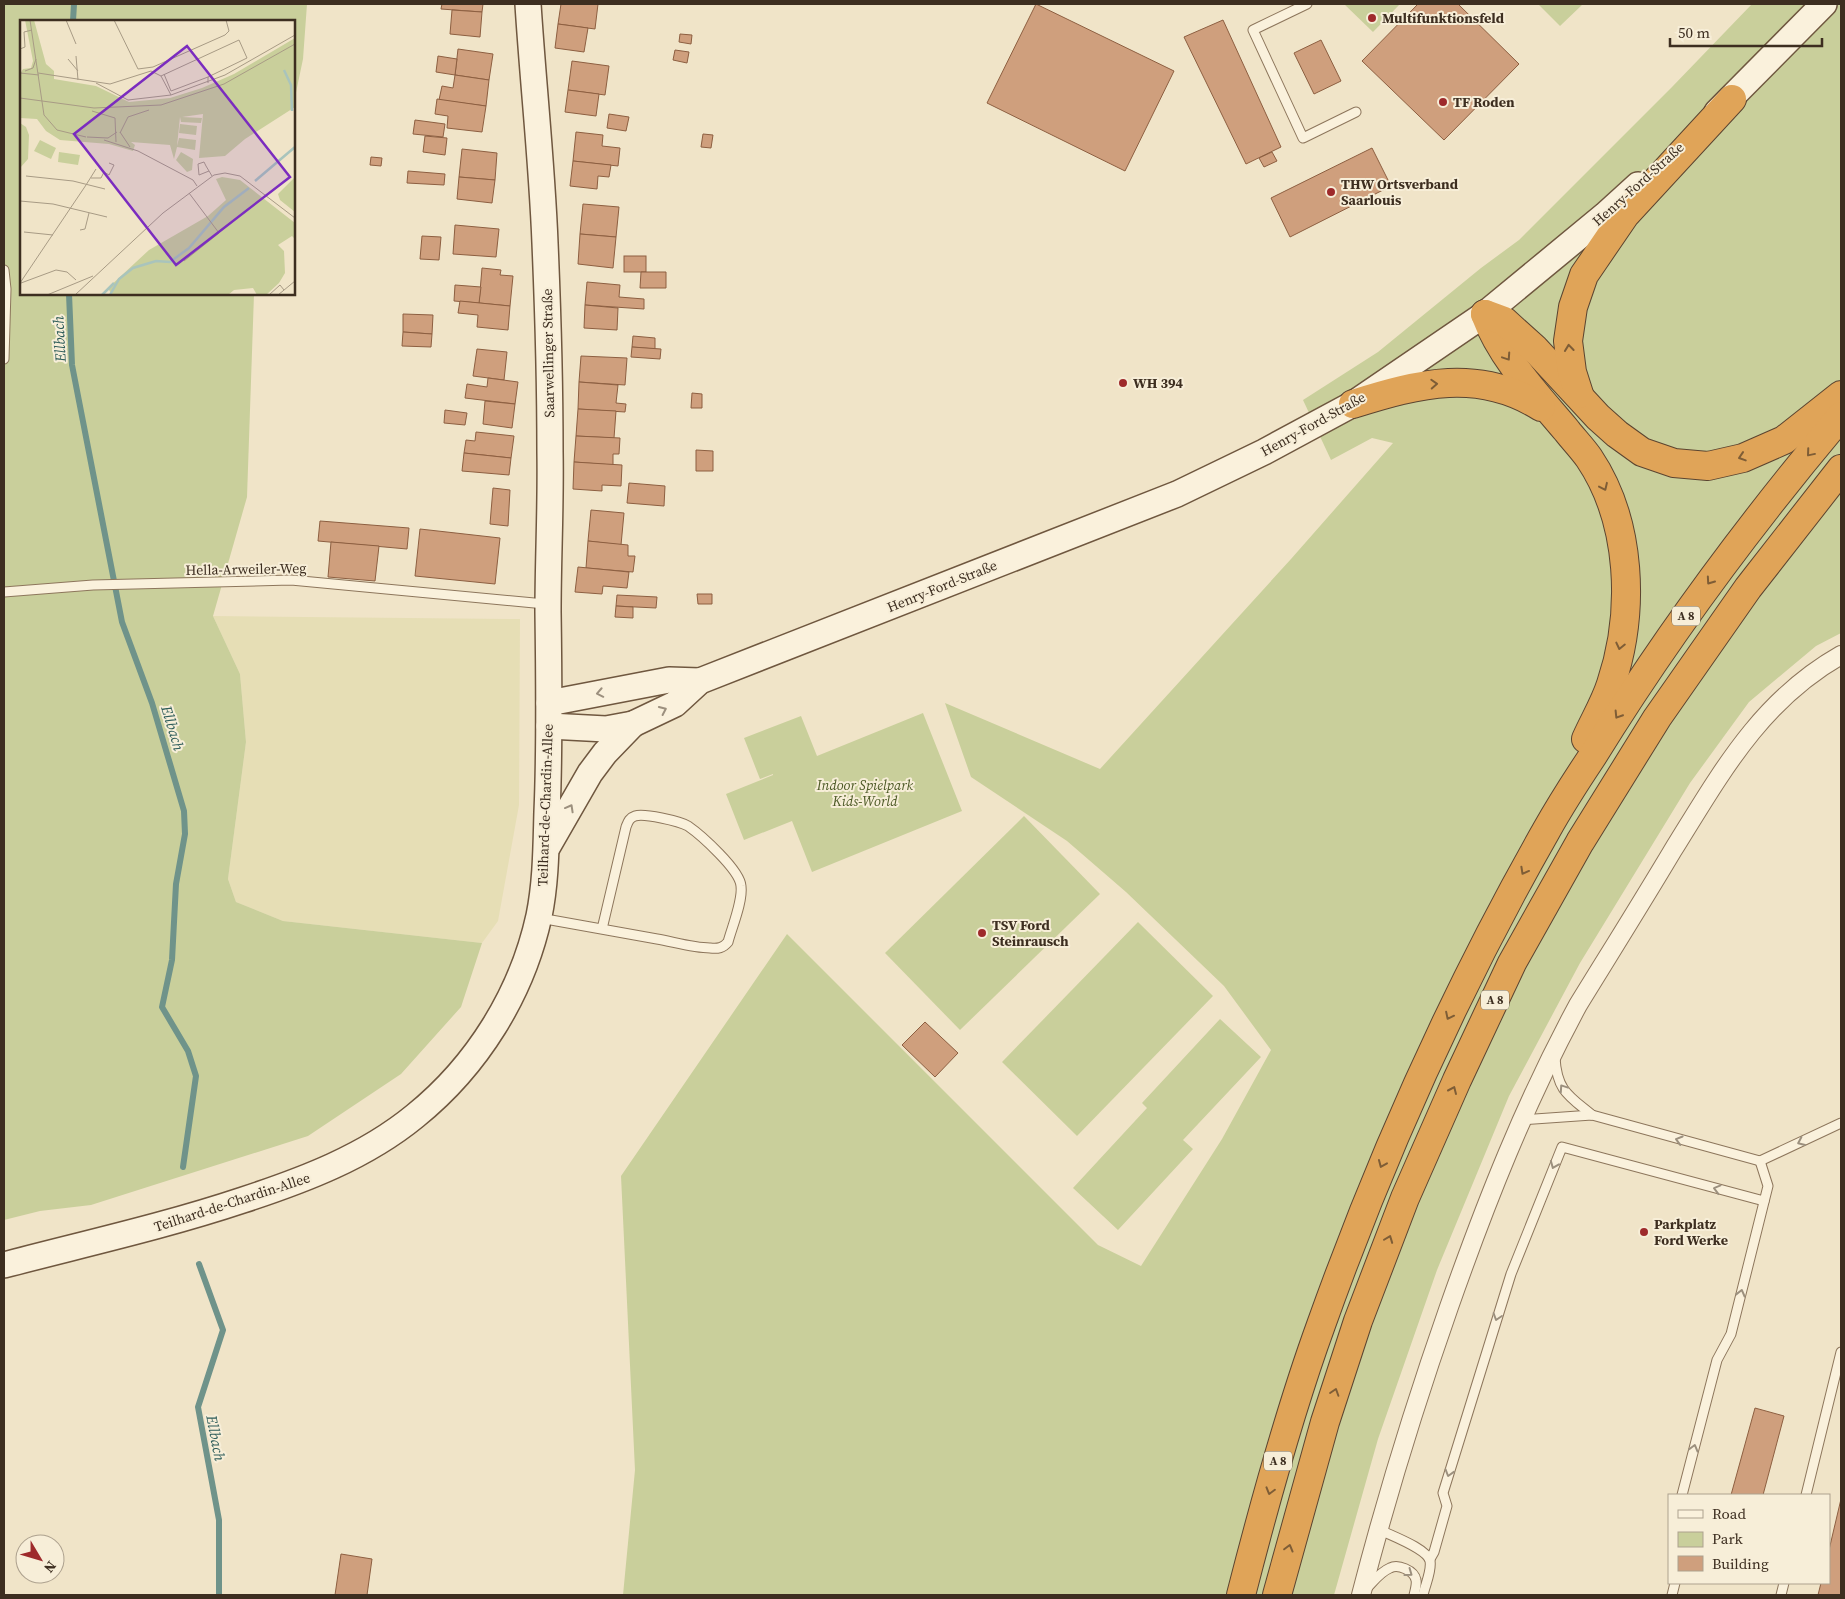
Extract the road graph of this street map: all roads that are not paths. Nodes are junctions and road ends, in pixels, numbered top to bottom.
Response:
1 (528, 4) edge
2 (1307, 4) edge
3 (1824, 4) edge
4 (1732, 98) junction
5 (1356, 112) dead end
6 (4, 270) edge
7 (1485, 314) junction
8 (4, 360) edge
9 (1841, 395) edge
10 (1580, 396) junction
11 (1353, 404) junction
12 (1553, 415) junction
13 (1841, 416) edge
14 (1841, 469) edge
15 (4, 592) edge
16 (548, 604) junction
17 (1841, 655) edge
18 (700, 681) junction
19 (549, 715) junction
20 (633, 724) junction
21 (1547, 829) junction
22 (546, 851) junction
23 (538, 917) junction
24 (602, 929) junction
25 (1554, 1049) junction
26 (1592, 1115) junction
27 (1521, 1120) junction
28 (1841, 1123) edge
29 (1760, 1161) junction
30 (1764, 1201) junction
31 (4, 1265) edge
32 (1841, 1352) edge
33 (1682, 1494) edge
34 (1806, 1494) edge
35 (1378, 1530) junction
36 (1430, 1559) junction
37 (1241, 1595) edge
38 (1277, 1595) edge
39 (1361, 1595) edge
40 (1414, 1595) edge
41 (1423, 1595) edge

1 - 16 street, Saarwellinger Straße
2 - 5 lane
3 - 4 street, Henry-Ford-Straße
4 - 7 street, Henry-Ford-Straße
10 -> 4 highway
6 - 8 lane
7 - 10 highway
7 - 11 street, Henry-Ford-Straße
7 -> 12 highway
9 -> 10 highway
11 -> 12 highway
11 - 18 street, Henry-Ford-Straße
12 -> 21 highway
13 -> 21 highway, A 8 / A 8
38 -> 14 highway, A 8 / A 8
15 - 16 lane, Hella-Arweiler-Weg
16 - 19 street, Saarwellinger Straße
17 - 25 street
18 -> 19 street, Henry-Ford-Straße
20 -> 18 street, Henry-Ford-Straße
19 - 20 street, Henry-Ford-Straße
19 - 22 street, Teilhard-de-Chardin-Allee
22 -> 20 street
21 -> 37 highway, A 8 / A 8
22 - 23 street, Teilhard-de-Chardin-Allee
23 - 24 lane
23 - 31 street, Teilhard-de-Chardin-Allee
24 - 24 lane
26 -> 25 lane
25 - 27 street
26 - 27 lane
29 -> 26 lane
27 - 35 street
28 -> 29 lane
29 - 30 lane
33 -> 30 lane
30 -> 36 lane
32 - 34 lane
35 - 36 lane
35 - 39 street
36 - 41 lane
39 -> 40 lane

